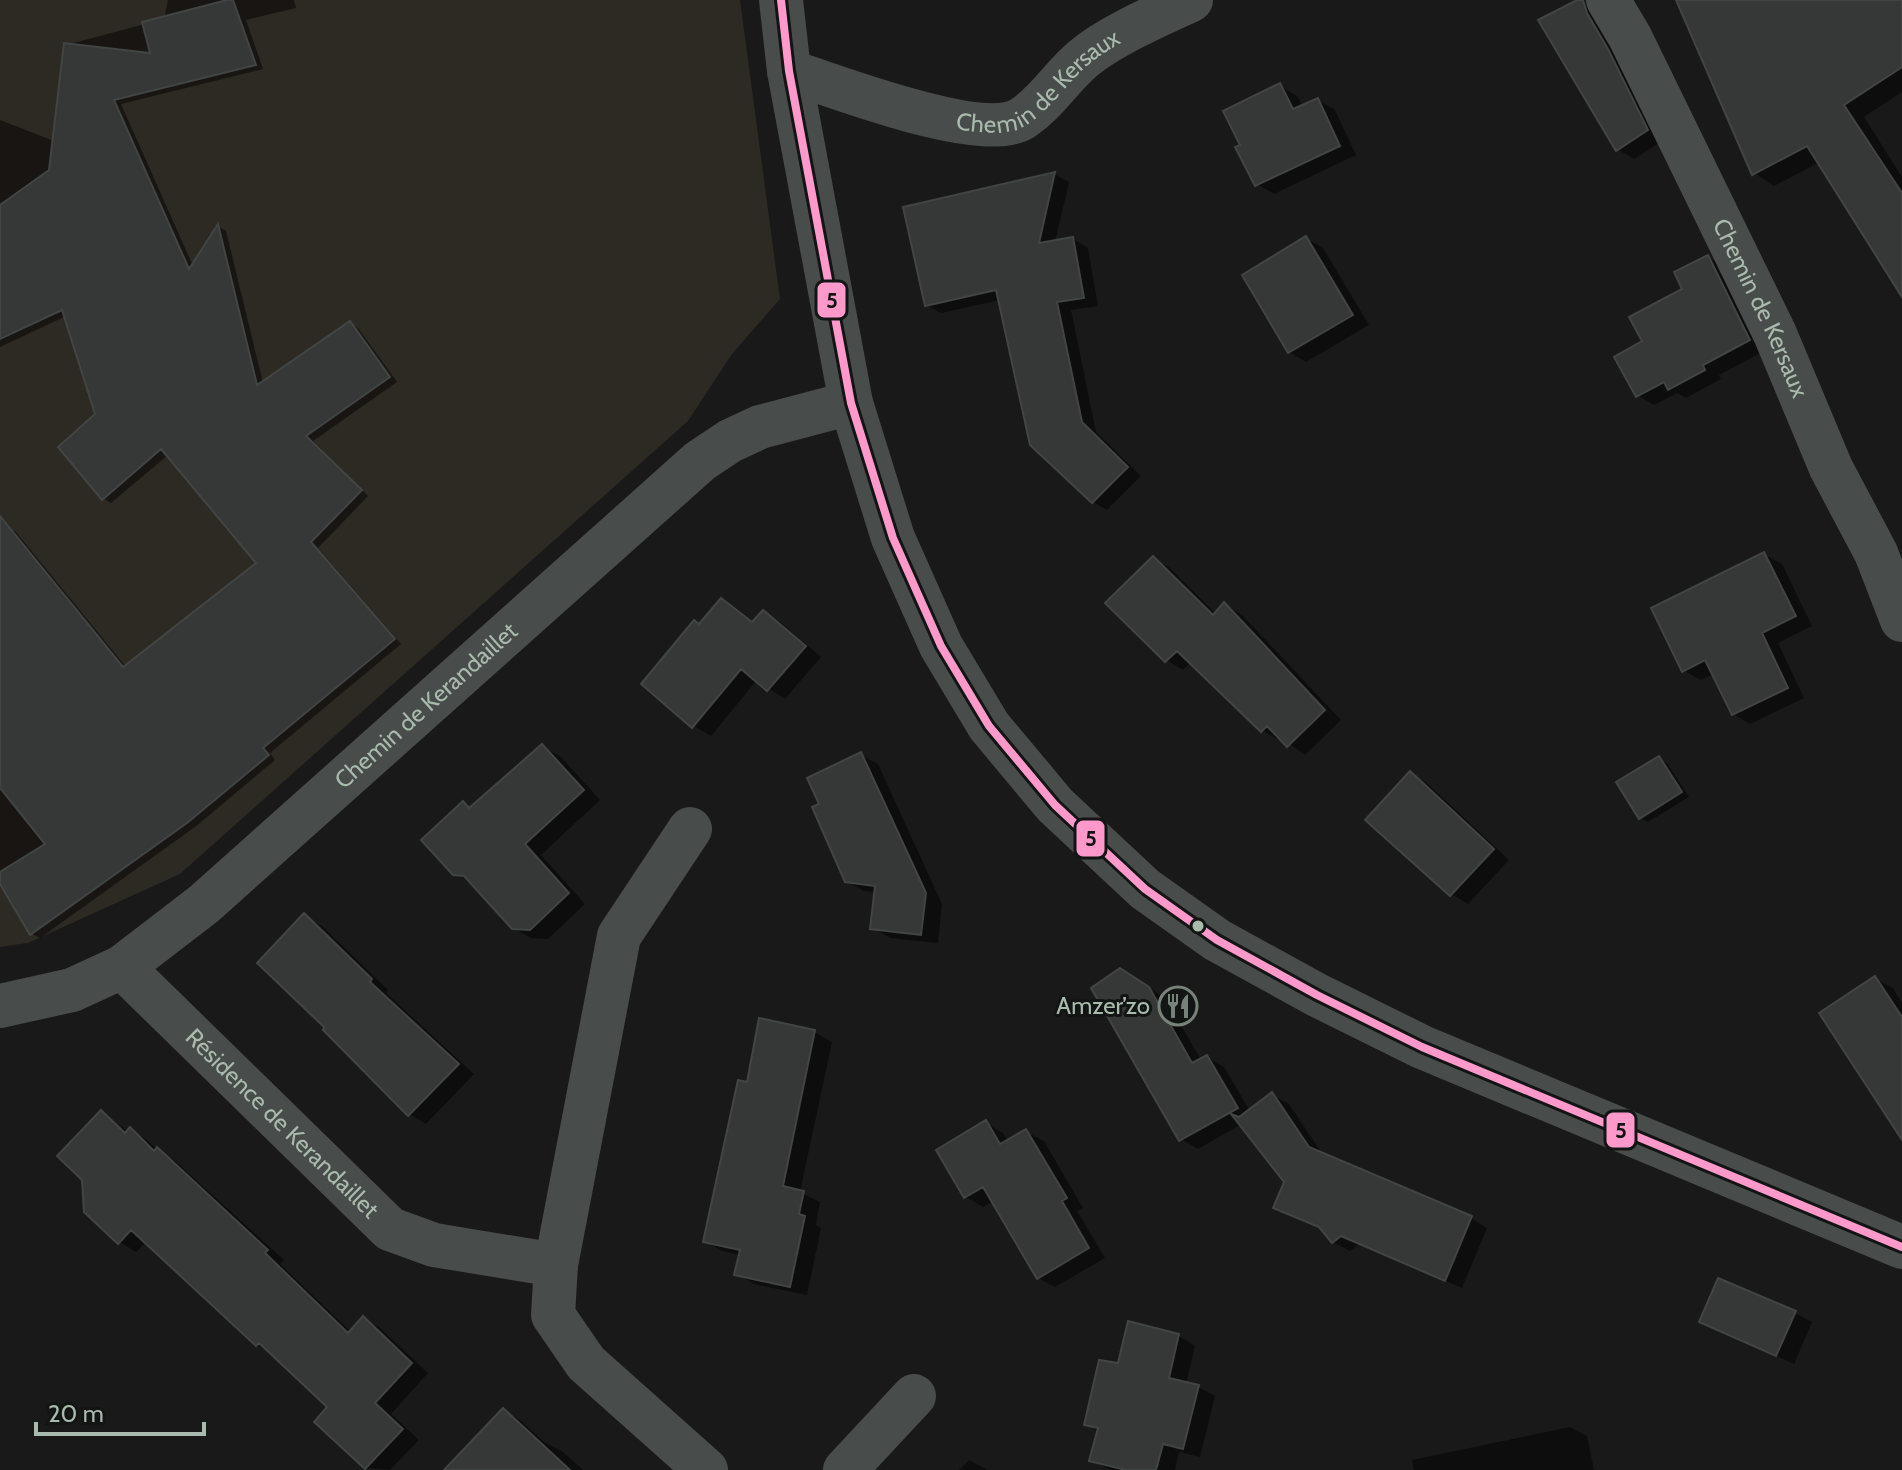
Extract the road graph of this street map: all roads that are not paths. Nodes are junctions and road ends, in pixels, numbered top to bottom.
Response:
1 (781, 0) edge
2 (1191, 0) edge
3 (1608, 0) edge
4 (789, 71) junction
5 (851, 403) junction
6 (1889, 551) edge
7 (1902, 620) edge
8 (690, 829) dead end
9 (122, 967) junction
10 (0, 1006) edge
11 (1902, 1247) edge
12 (556, 1265) junction
13 (914, 1396) dead end
14 (706, 1470) edge
15 (845, 1470) edge

1 - 4 street
2 - 4 street, Chemin de Kersaux
3 - 6 street, Chemin de Kersaux
4 - 5 street
5 - 9 street, Chemin de Kerandaillet
5 - 11 street
6 - 7 street, Chemin de Kersaux
8 - 12 street
9 - 10 street, Chemin de Kerandaillet
9 - 12 street, Résidence de Kerandaillet
12 - 14 street
13 - 15 street

